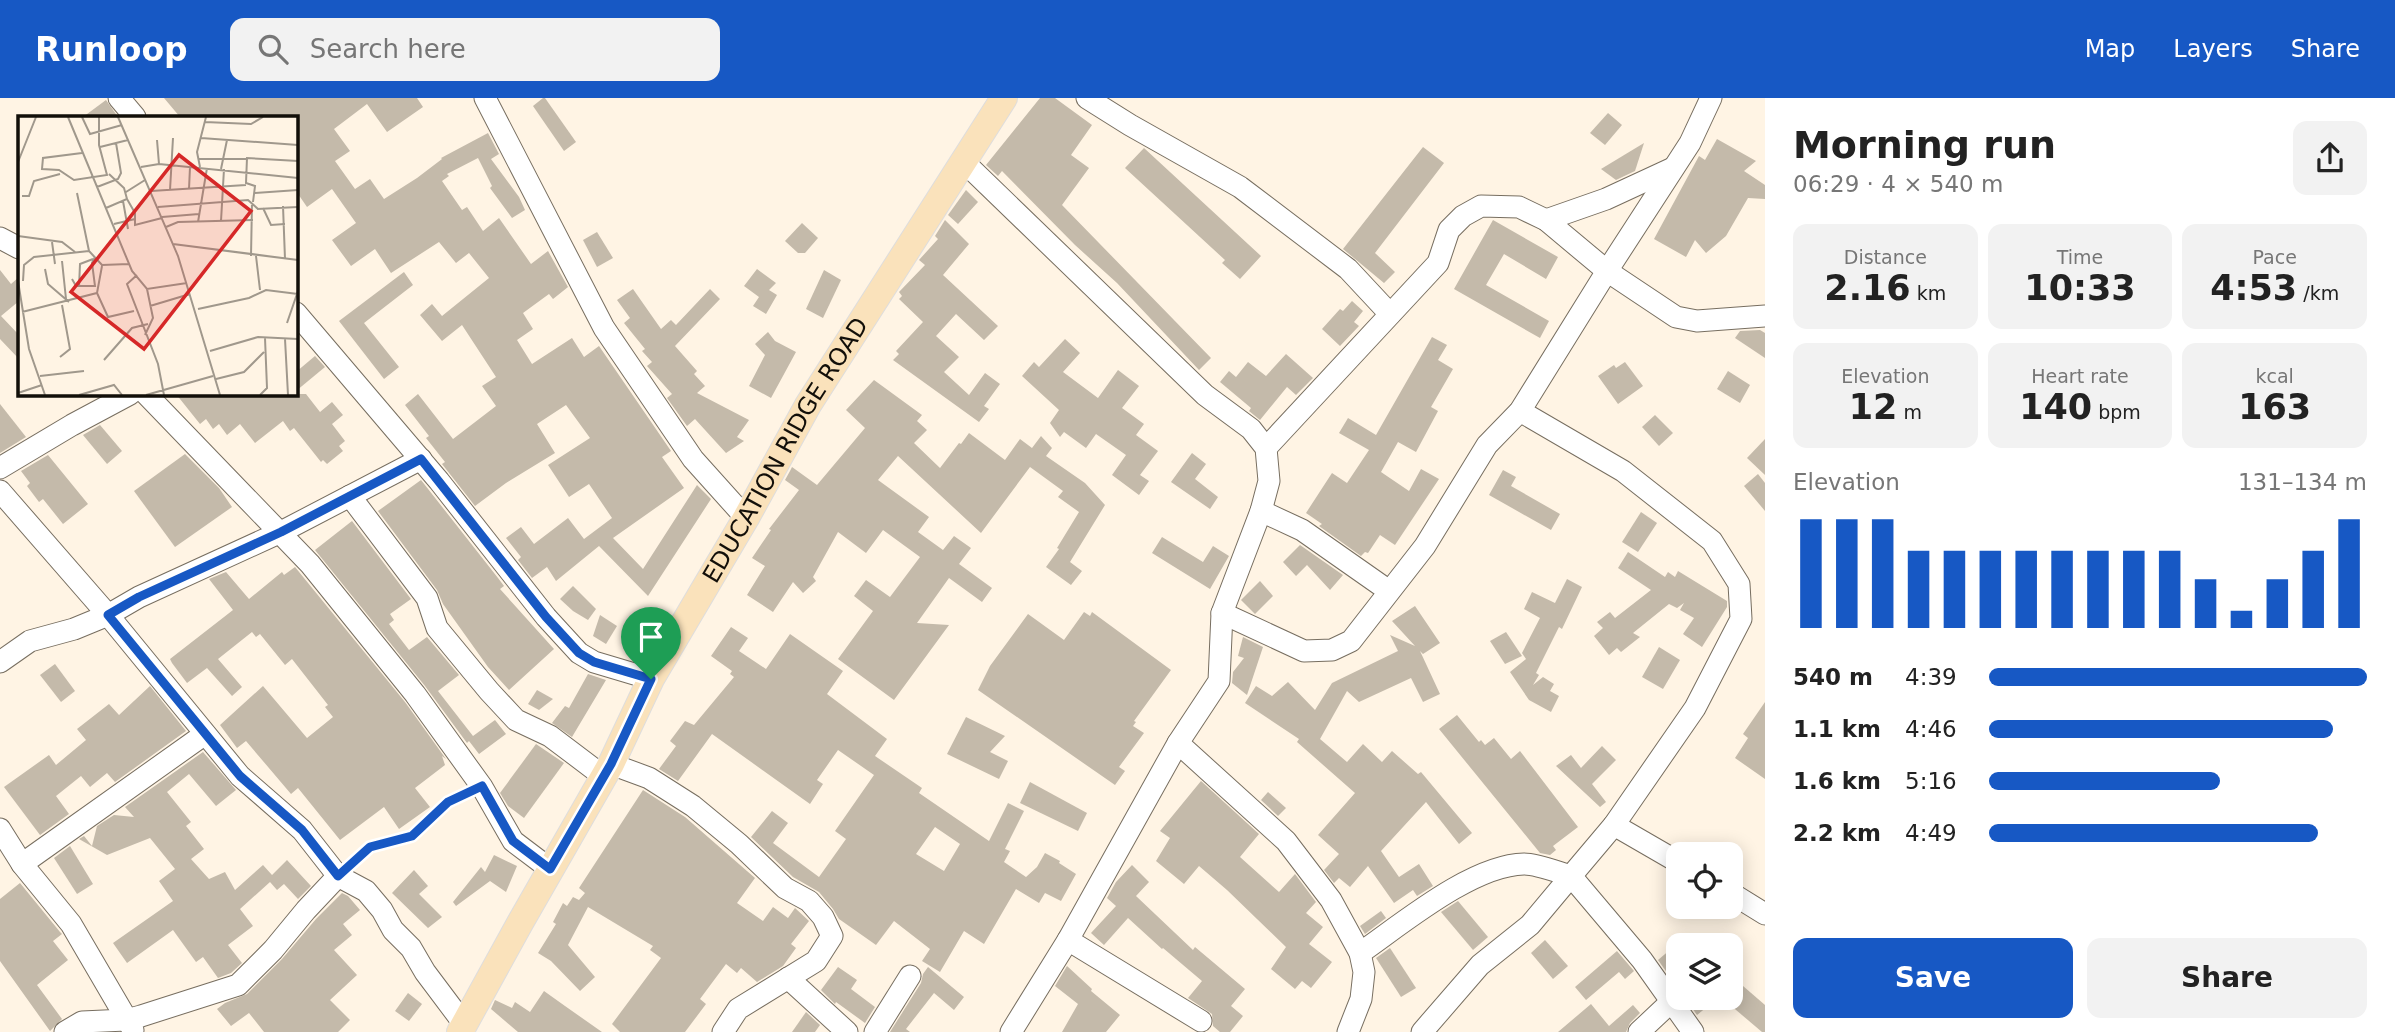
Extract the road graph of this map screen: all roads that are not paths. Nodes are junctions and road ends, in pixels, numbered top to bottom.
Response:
1 (119, 98) edge
2 (485, 98) edge
3 (1003, 98) edge
4 (1087, 98) edge
5 (1712, 98) edge
6 (134, 116) edge
7 (963, 161) junction
8 (1673, 168) junction
9 (1546, 220) junction
10 (0, 238) edge
11 (18, 247) edge
12 (1607, 271) junction
13 (1390, 314) junction
14 (298, 315) edge
15 (1765, 317) edge
16 (126, 396) edge
17 (148, 396) edge
18 (1520, 411) junction
19 (1266, 448) junction
20 (421, 459) junction
21 (0, 468) edge
22 (0, 491) edge
23 (350, 496) junction
24 (1261, 512) junction
25 (746, 517) junction
26 (281, 532) junction
27 (1389, 591) junction
28 (1222, 613) junction
29 (108, 615) junction
30 (0, 662) edge
31 (651, 679) junction
32 (205, 734) junction
33 (1178, 743) junction
34 (607, 770) junction
35 (1614, 825) junction
36 (0, 829) edge
37 (1666, 855) edge
38 (22, 864) junction
39 (550, 869) junction
40 (338, 876) junction
41 (1570, 876) junction
42 (1743, 900) edge
43 (1765, 914) edge
44 (1068, 940) junction
45 (1360, 953) junction
46 (910, 975) dead end
47 (788, 978) junction
48 (1666, 993) edge
49 (1666, 1007) edge
50 (1678, 1010) edge
51 (1201, 1021) dead end
52 (130, 1026) edge
53 (462, 1028) edge
54 (65, 1032) edge
55 (723, 1032) edge
56 (847, 1032) edge
57 (875, 1032) edge
58 (1011, 1032) edge
59 (1348, 1032) edge
60 (1422, 1032) edge
61 (1639, 1032) edge
62 (1693, 1032) edge

1 - 6 street
2 - 25 street
3 - 7 main road, EDUCATION RIDGE ROAD
4 - 13 street
5 - 8 street
7 - 19 street
7 - 25 main road, EDUCATION RIDGE ROAD
8 - 9 street
8 - 12 street
9 - 12 street
9 - 13 street
10 - 11 street
12 - 15 street
12 - 18 street
13 - 19 street
14 - 20 street
16 - 21 street
17 - 26 street
18 - 27 street
18 - 35 street
19 - 24 street
20 - 23 street
20 - 31 street
22 - 29 street
23 - 26 street
23 - 34 street
24 - 27 street
24 - 28 street
25 - 31 main road, EDUCATION RIDGE ROAD
26 - 29 street
26 - 39 street
27 - 28 street
28 - 33 street
29 - 30 street
29 - 32 street
31 - 34 main road, EDUCATION RIDGE ROAD
32 - 38 street
32 - 40 street
33 - 44 street
33 - 45 street
34 - 39 main road, EDUCATION RIDGE ROAD
34 - 47 street
35 - 37 street
35 - 41 street
36 - 38 street
38 - 52 street
39 - 53 main road, EDUCATION RIDGE ROAD
40 - 52 street
40 - 53 street
41 - 45 street
41 - 48 street
41 - 60 street
42 - 43 street
44 - 51 street
44 - 58 street
45 - 59 street
46 - 57 street
47 - 55 street
47 - 56 street
49 - 61 street
50 - 62 street
52 - 54 street

